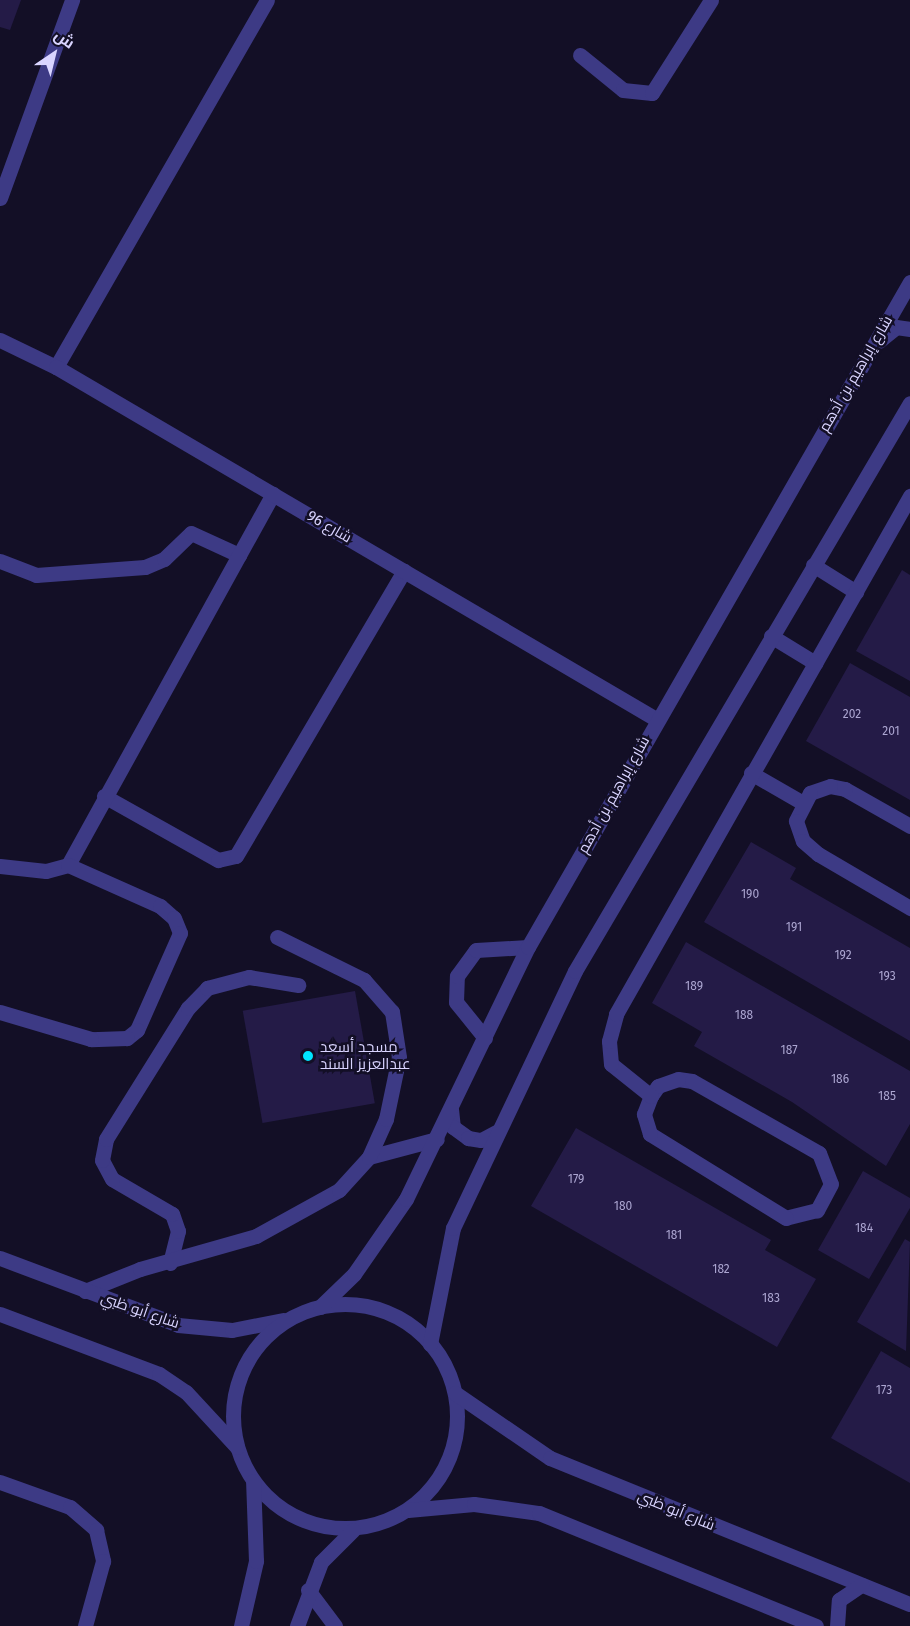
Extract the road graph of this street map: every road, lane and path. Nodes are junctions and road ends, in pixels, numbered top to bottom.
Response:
1 (72, 0) edge
2 (267, 0) edge
3 (711, 0) edge
4 (580, 55) dead end
5 (5, 167) edge
6 (0, 198) edge
7 (910, 282) edge
8 (910, 329) edge
9 (0, 340) edge
10 (871, 348) junction
11 (56, 367) junction
12 (910, 403) edge
13 (273, 494) junction
14 (910, 496) edge
15 (239, 555) junction
16 (0, 561) edge
17 (813, 566) junction
18 (404, 571) junction
19 (855, 592) junction
20 (771, 636) junction
21 (815, 663) junction
22 (656, 719) junction
23 (752, 773) junction
24 (104, 796) junction
25 (803, 803) junction
26 (910, 826) edge
27 (68, 865) junction
28 (0, 866) edge
29 (910, 908) edge
30 (277, 937) dead end
31 (528, 947) junction
32 (298, 984) dead end
33 (0, 1012) edge
34 (485, 1038) junction
35 (651, 1096) junction
36 (451, 1109) junction
37 (496, 1132) junction
38 (437, 1139) junction
39 (369, 1157) junction
40 (0, 1258) edge
41 (170, 1263) junction
42 (85, 1292) junction
43 (320, 1307) junction
44 (0, 1314) edge
45 (286, 1319) junction
46 (430, 1344) junction
47 (455, 1394) junction
48 (237, 1447) junction
49 (253, 1481) junction
50 (0, 1482) edge
51 (408, 1510) junction
52 (353, 1530) junction
53 (861, 1585) junction
54 (308, 1590) junction
55 (910, 1604) edge
56 (85, 1626) edge
57 (241, 1626) edge
58 (297, 1626) edge
59 (335, 1626) edge
60 (816, 1626) edge
61 (837, 1626) edge

1 - 5 street
2 - 11 street
3 - 4 street
5 - 6 street
7 - 10 street, شارع إبراهيم بن أدهم
8 - 10 street
9 - 11 street, شارع 96
10 - 22 street, شارع إبراهيم بن أدهم
11 - 13 street, شارع 96
12 - 17 street
13 - 15 street
13 - 18 street, شارع 96
14 - 19 street
15 - 16 street
15 - 24 street
17 - 19 street
17 - 20 street
18 - 22 street, شارع 96
18 - 24 street
19 - 21 street
20 - 21 street
20 - 37 street
21 - 23 street
22 - 31 street, شارع إبراهيم بن أدهم
23 - 25 street
23 - 35 street
24 - 27 street
25 - 26 street
25 - 29 street
27 - 28 street
27 - 33 street
30 - 39 street
31 - 34 street, شارع إبراهيم بن أدهم
31 - 34 street
32 - 41 street
34 - 36 street, شارع إبراهيم بن أدهم
35 - 35 street
36 - 37 street
36 - 38 street, شارع إبراهيم بن أدهم
37 - 46 street
38 - 39 street
38 - 43 street, شارع إبراهيم بن أدهم
39 - 41 street
40 - 42 street, شارع أبو ظبي
41 - 42 street
42 - 45 street, شارع أبو ظبي
43 - 45 street
43 - 46 street
44 - 48 street
45 - 48 street
46 - 47 street
47 - 51 street
47 - 53 street, شارع أبو ظبي
48 - 49 street
49 - 52 street
49 - 57 street
50 - 56 street
51 - 52 street
51 - 60 street
52 - 54 street
53 - 55 street, شارع أبو ظبي
53 - 61 street
54 - 58 street
54 - 59 street

